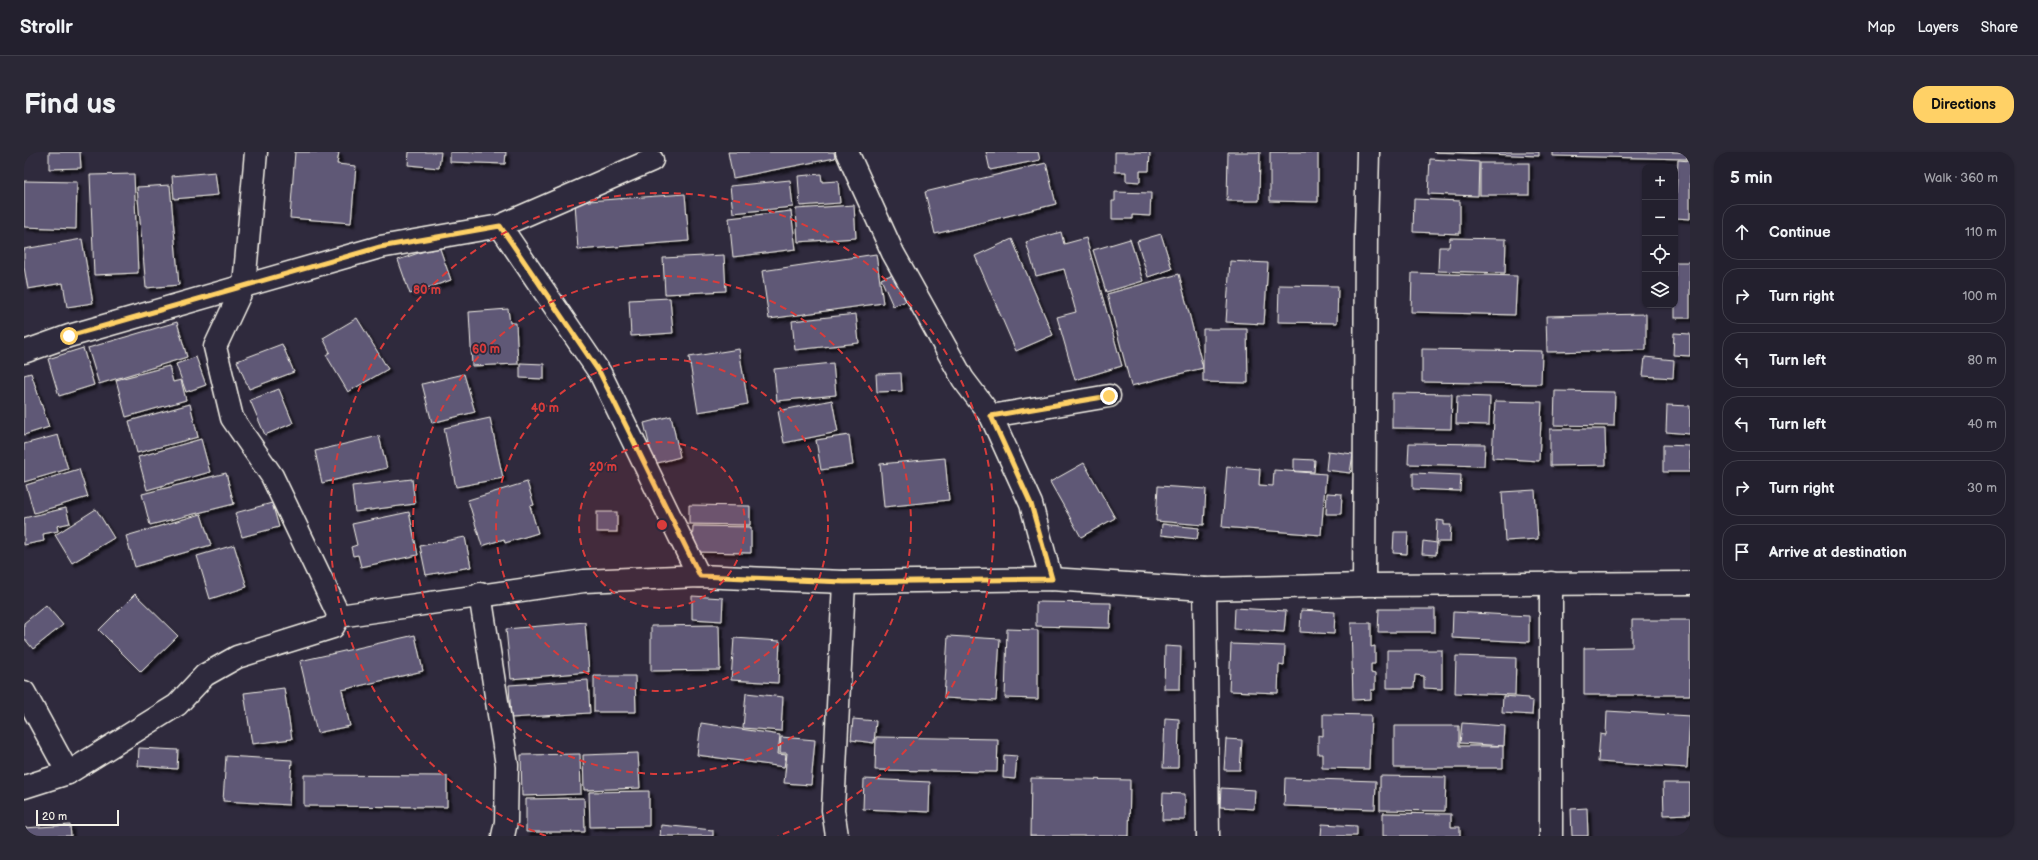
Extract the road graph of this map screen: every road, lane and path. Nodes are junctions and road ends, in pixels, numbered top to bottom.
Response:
1 (256, 152) edge
2 (847, 152) edge
3 (1368, 152) edge
4 (652, 160) dead end
5 (500, 226) junction
6 (244, 285) junction
7 (24, 352) edge
8 (1109, 396) dead end
9 (991, 416) junction
10 (700, 576) junction
11 (1052, 579) junction
12 (844, 582) junction
13 (1550, 583) junction
14 (1690, 583) edge
15 (1364, 585) junction
16 (1205, 589) junction
17 (480, 594) junction
18 (339, 616) junction
19 (24, 692) edge
20 (68, 773) junction
21 (24, 787) edge
22 (503, 836) edge
23 (837, 836) edge
24 (1208, 836) edge
25 (1551, 836) edge

1 - 6 street
2 - 9 street
3 - 15 street
4 - 5 street
5 - 6 street
5 - 10 street
6 - 7 street
6 - 18 street
8 - 9 street
9 - 11 street
10 - 12 street
10 - 17 street
11 - 12 street
11 - 16 street
12 - 23 street
13 - 14 street
13 - 15 street
13 - 25 street
15 - 16 street
16 - 24 street
17 - 18 street
17 - 22 street
18 - 20 street
19 - 20 street
20 - 21 street

